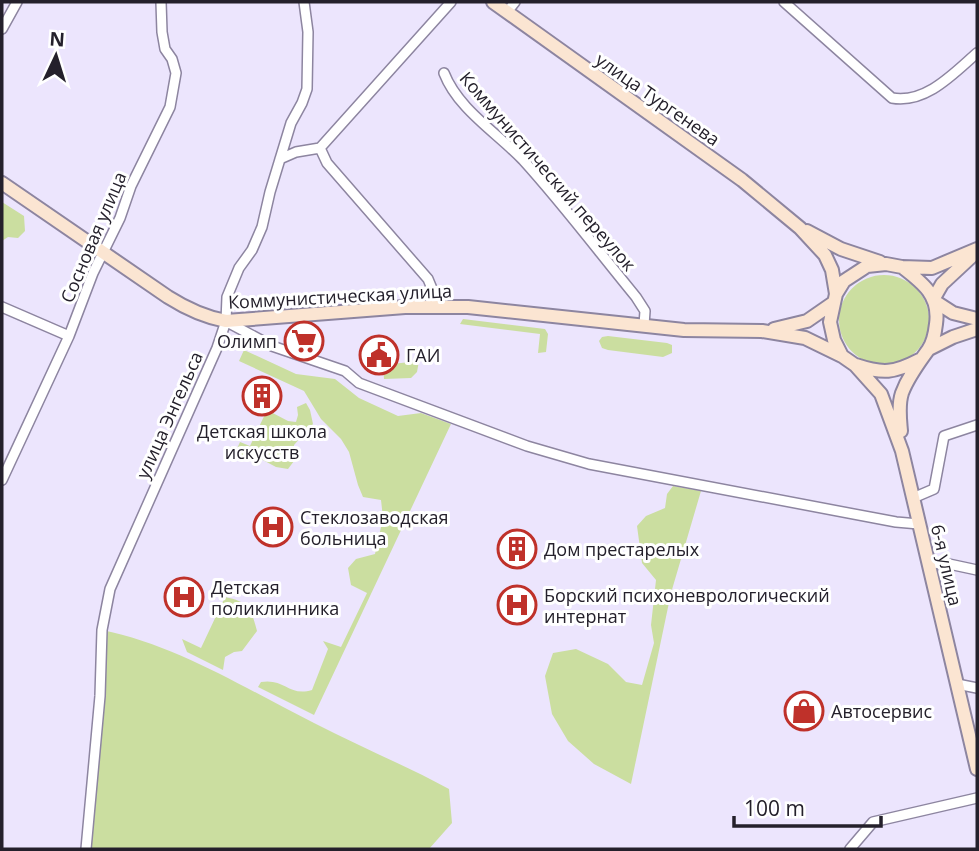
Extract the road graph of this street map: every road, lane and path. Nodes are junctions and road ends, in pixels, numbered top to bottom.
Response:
1 (17, 2) edge
2 (161, 2) edge
3 (303, 2) edge
4 (451, 2) edge
5 (493, 2) edge
6 (515, 2) edge
7 (784, 2) edge
8 (506, 12) junction
9 (2, 29) edge
10 (977, 53) edge
11 (444, 73) dead end
12 (320, 148) junction
13 (280, 159) junction
14 (2, 183) edge
15 (800, 228) junction
16 (977, 250) edge
17 (102, 253) junction
18 (886, 264) junction
19 (902, 267) junction
20 (834, 298) junction
21 (935, 300) junction
22 (435, 306) junction
23 (2, 307) edge
24 (977, 319) edge
25 (226, 321) junction
26 (644, 325) junction
27 (977, 330) edge
28 (762, 331) junction
29 (69, 336) junction
30 (929, 349) junction
31 (842, 356) junction
32 (919, 360) junction
33 (855, 365) junction
34 (977, 425) edge
35 (902, 451) junction
36 (2, 480) edge
37 (913, 498) junction
38 (919, 524) junction
39 (929, 563) junction
40 (977, 570) edge
41 (957, 684) junction
42 (977, 688) edge
43 (977, 769) edge
44 (977, 798) edge
45 (86, 849) edge
46 (850, 849) edge

1 - 9 street
2 - 17 street, Сосновая улица
3 - 13 street, улица Энгельса
4 - 12 street
5 - 8 street, улица Тургенева
6 - 8 street
7 - 10 street
8 - 15 street, улица Тургенева
11 - 26 street, Коммунистический переулок
12 - 13 street
12 - 22 street
13 - 25 street, улица Энгельса
14 - 17 street, Коммунистическая улица
15 - 18 street, улица Тургенева
15 - 20 street, улица Тургенева
16 - 19 street
16 - 21 street
17 - 25 street, Коммунистическая улица
17 - 29 street, Сосновая улица
18 - 19 street
18 - 20 street
19 - 21 street
20 - 28 street, Коммунистическая улица
20 - 31 street
21 - 24 street
21 - 30 street
22 - 25 street, Коммунистическая улица
22 - 26 street, Коммунистическая улица
23 - 29 street
25 - 38 street
25 - 45 street, улица Энгельса
26 - 28 street, Коммунистическая улица
27 - 30 street
28 - 31 street, Коммунистическая улица
29 - 36 street, Сосновая улица
30 - 32 street
31 - 33 street
32 - 33 street
32 - 35 street
33 - 35 street
34 - 37 street
35 - 37 street, 6-я улица
37 - 38 street, 6-я улица
38 - 39 street, 6-я улица
39 - 40 street
39 - 41 street, 6-я улица
41 - 42 street
41 - 43 street, 6-я улица
44 - 46 street

